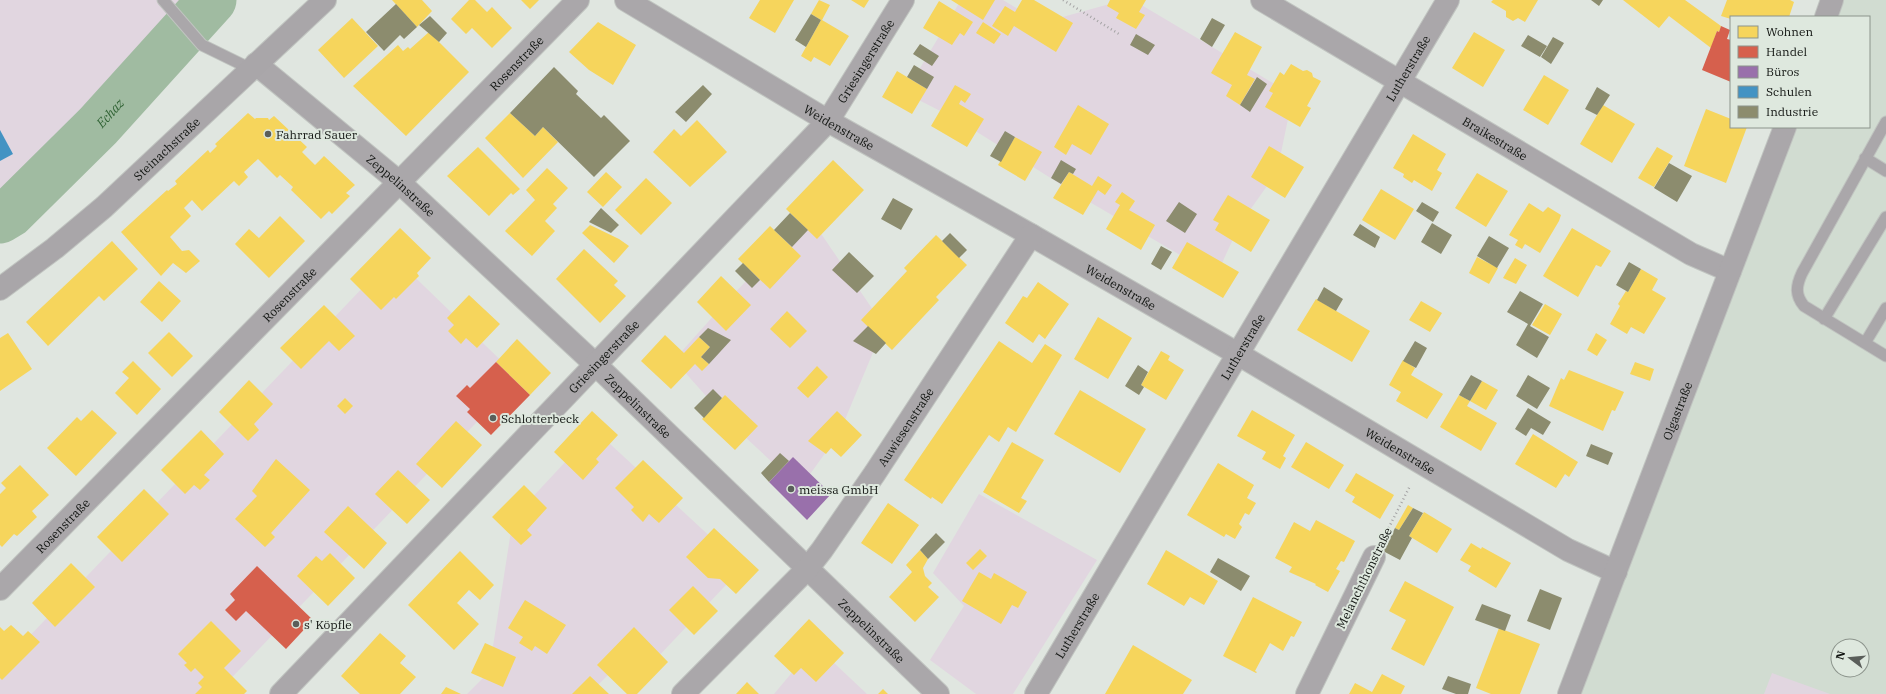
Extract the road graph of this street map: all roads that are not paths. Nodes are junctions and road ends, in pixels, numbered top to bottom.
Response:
1 (325, 0) edge
2 (578, 0) edge
3 (626, 0) edge
4 (903, 0) edge
5 (1262, 0) edge
6 (1448, 0) edge
7 (1832, 0) edge
8 (165, 3) edge
9 (1826, 16) edge
10 (254, 66) junction
11 (1400, 82) junction
12 (828, 121) junction
13 (1886, 122) edge
14 (1785, 128) edge
15 (1865, 158) junction
16 (1886, 171) edge
17 (399, 182) junction
18 (1886, 217) edge
19 (1031, 235) junction
20 (1730, 271) junction
21 (0, 289) edge
22 (1886, 308) edge
23 (1824, 319) junction
24 (1865, 343) junction
25 (1238, 354) junction
26 (1886, 356) edge
27 (596, 365) junction
28 (1374, 557) road end
29 (807, 569) junction
30 (1616, 572) junction
31 (0, 588) edge
32 (289, 691) edge
33 (683, 694) edge
34 (938, 694) edge
35 (1036, 694) edge
36 (1307, 694) edge
37 (1570, 694) edge

1 - 10 main road, Steinachstraße
2 - 17 street, Rosenstraße
3 - 12 street, Weidenstraße
4 - 12 street, Griesingerstraße
5 - 11 street, Braikestraße
6 - 11 street, Lutherstraße
7 - 9 street
8 - 10 lane
10 - 17 street, Zeppelinstraße
10 - 21 main road, Steinachstraße
11 - 20 street, Braikestraße
11 - 25 street, Lutherstraße
12 - 19 street, Weidenstraße
12 - 27 street, Griesingerstraße
13 - 15 lane
14 - 20 street, Olgastraße
15 - 16 lane
15 - 23 lane
17 - 27 street, Zeppelinstraße
17 - 31 street, Rosenstraße
18 - 23 lane
19 - 25 street, Weidenstraße
19 - 29 street, Auwiesenstraße
20 - 30 street, Olgastraße
22 - 24 lane
23 - 24 lane
24 - 26 lane
25 - 30 street, Weidenstraße
25 - 35 street, Lutherstraße
27 - 29 street, Zeppelinstraße
27 - 32 street, Griesingerstraße
28 - 36 street, Melanchthonstraße
29 - 33 street, Auwiesenstraße
29 - 34 street, Zeppelinstraße
30 - 37 street, Olgastraße

